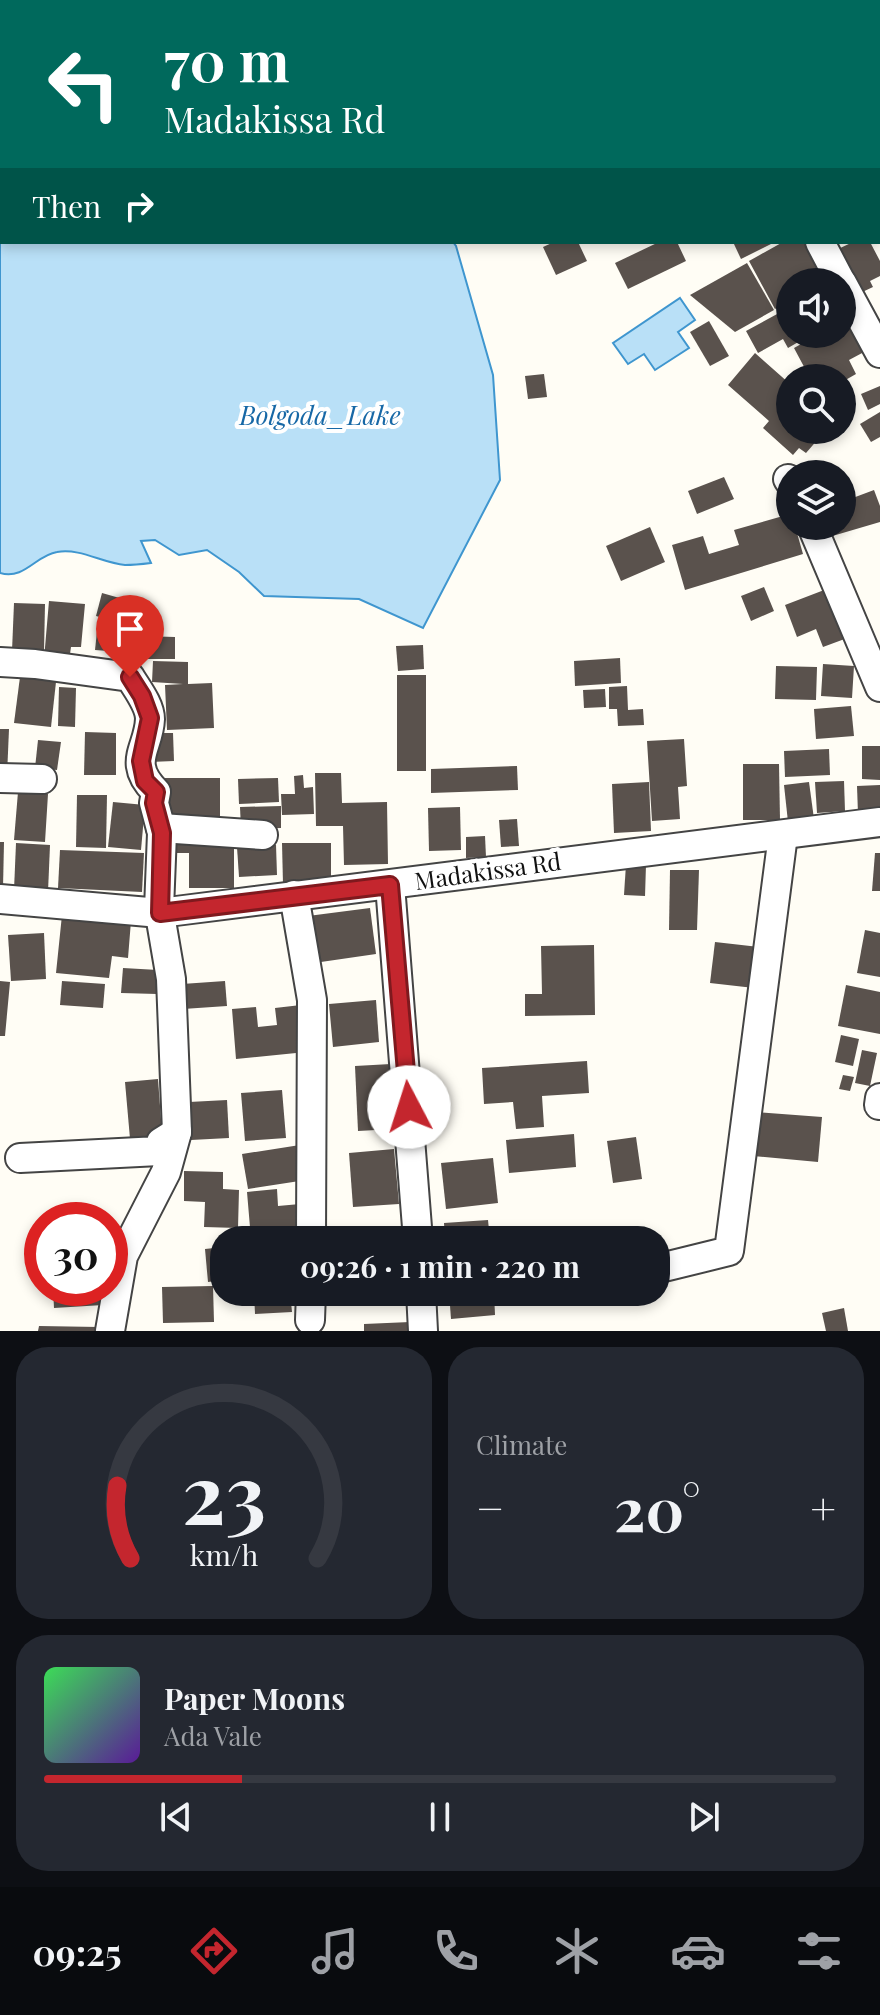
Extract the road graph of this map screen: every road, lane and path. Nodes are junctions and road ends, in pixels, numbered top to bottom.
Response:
1 (821, 244) edge
2 (834, 268) edge
3 (856, 309) edge
4 (880, 353) edge
5 (818, 540) edge
6 (0, 662) edge
7 (880, 687) edge
8 (0, 778) edge
9 (42, 779) dead end
10 (880, 822) edge
11 (161, 828) junction
12 (263, 835) dead end
13 (783, 835) junction
14 (390, 885) junction
15 (294, 895) junction
16 (0, 899) edge
17 (160, 913) junction
18 (880, 1098) edge
19 (879, 1105) edge
20 (177, 1132) junction
21 (20, 1158) dead end
22 (311, 1226) edge
23 (417, 1226) edge
24 (670, 1266) edge
25 (310, 1306) edge
26 (422, 1306) edge
27 (310, 1320) dead end
28 (110, 1331) edge
29 (423, 1331) edge

1 - 2 street
3 - 4 street
5 - 7 street
6 - 11 street
8 - 9 street
10 - 13 street, Madakissa Rd
11 - 12 street
11 - 17 street
13 - 14 street, Madakissa Rd
13 - 24 street
14 - 15 street, Madakissa Rd
14 - 23 street
15 - 17 street, Madakissa Rd
15 - 22 street
16 - 17 street, Madakissa Rd
17 - 20 street
18 - 19 street
20 - 21 street
20 - 28 street
25 - 27 street
26 - 29 street

